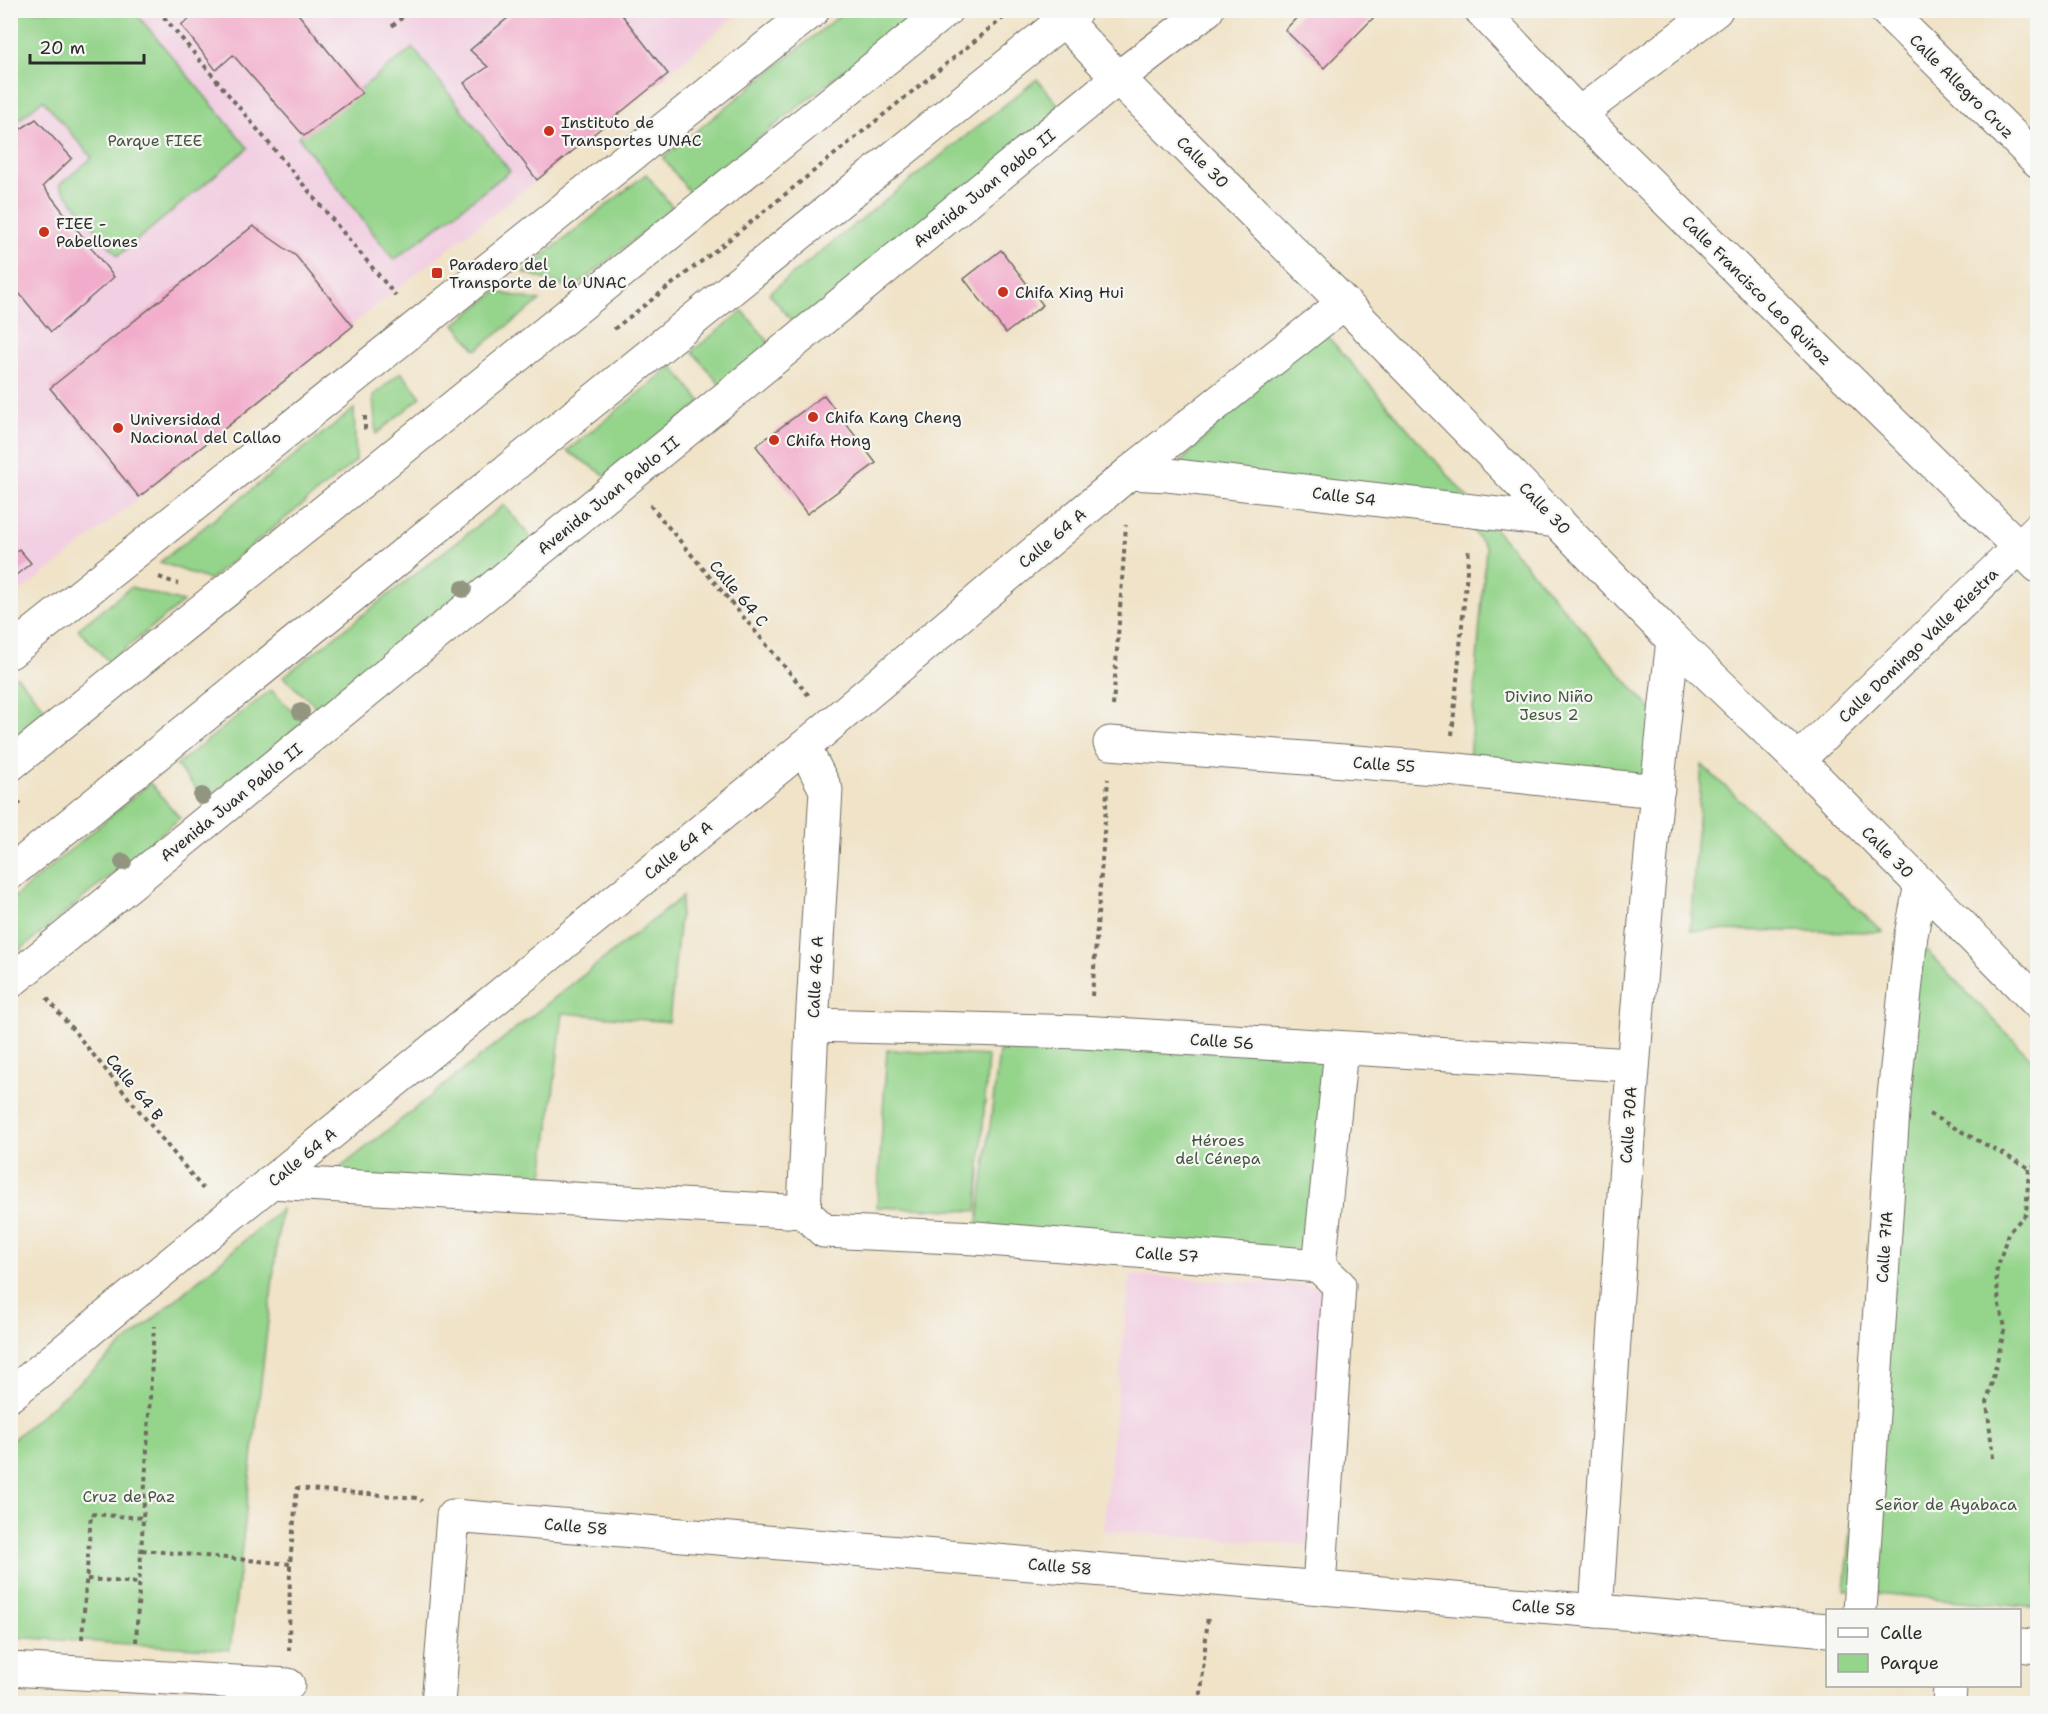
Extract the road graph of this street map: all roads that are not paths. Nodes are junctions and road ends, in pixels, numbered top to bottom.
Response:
1 (813, 10) edge
2 (946, 10) edge
3 (1208, 10) edge
4 (1481, 10) edge
5 (1716, 10) edge
6 (1886, 10) edge
7 (1064, 14) edge
8 (1118, 78) junction
9 (1579, 114) junction
10 (2037, 161) edge
11 (1344, 303) junction
12 (1129, 473) junction
13 (1558, 521) junction
14 (2031, 548) edge
15 (1672, 640) junction
16 (10, 652) edge
17 (1110, 743) dead end
18 (804, 747) junction
19 (1798, 760) junction
20 (10, 765) edge
21 (1658, 789) junction
22 (10, 873) edge
23 (1921, 884) junction
24 (18, 977) edge
25 (2037, 1003) edge
26 (812, 1025) junction
27 (1341, 1049) junction
28 (1632, 1065) junction
29 (270, 1182) junction
30 (804, 1212) junction
31 (1319, 1266) junction
32 (10, 1395) edge
33 (1319, 1587) junction
34 (1860, 1609) edge
35 (1596, 1611) junction
36 (1826, 1630) edge
37 (2021, 1645) edge
38 (2037, 1647) edge
39 (10, 1669) edge
40 (288, 1684) road end
41 (1950, 1687) edge
42 (438, 1704) edge
43 (1949, 1704) edge

1 - 16 street
2 - 20 street
3 - 8 street, Avenida Juan Pablo II
4 - 9 street, Calle Francisco Leo Quiroz
5 - 9 street
6 - 10 street, Calle Allegro Cruz
7 - 8 street, Calle 30
7 - 22 street
8 - 11 street, Calle 30
8 - 24 street, Avenida Juan Pablo II
9 - 14 street, Calle Francisco Leo Quiroz
11 - 12 street, Calle 64 A
11 - 13 street, Calle 30
12 - 13 street, Calle 54
12 - 18 street, Calle 64 A
13 - 15 street, Calle 30
14 - 19 street, Calle Domingo Valle Riestra
15 - 19 street, Calle 30
15 - 21 street, Calle 70A
17 - 21 street, Calle 55
18 - 26 street, Calle 46 A
18 - 29 street, Calle 64 A
19 - 23 street, Calle 30
21 - 28 street, Calle 70A
23 - 25 street, Calle 30
23 - 34 street, Calle 71A
26 - 27 street, Calle 56
26 - 30 street, Calle 46 A
27 - 28 street, Calle 56
27 - 31 street
28 - 35 street, Calle 70A
29 - 30 street
29 - 32 street, Calle 64 A
30 - 31 street, Calle 57
31 - 33 street
33 - 35 street, Calle 58
33 - 42 street, Calle 58
35 - 36 street, Calle 58
37 - 38 street
39 - 40 street
41 - 43 street

